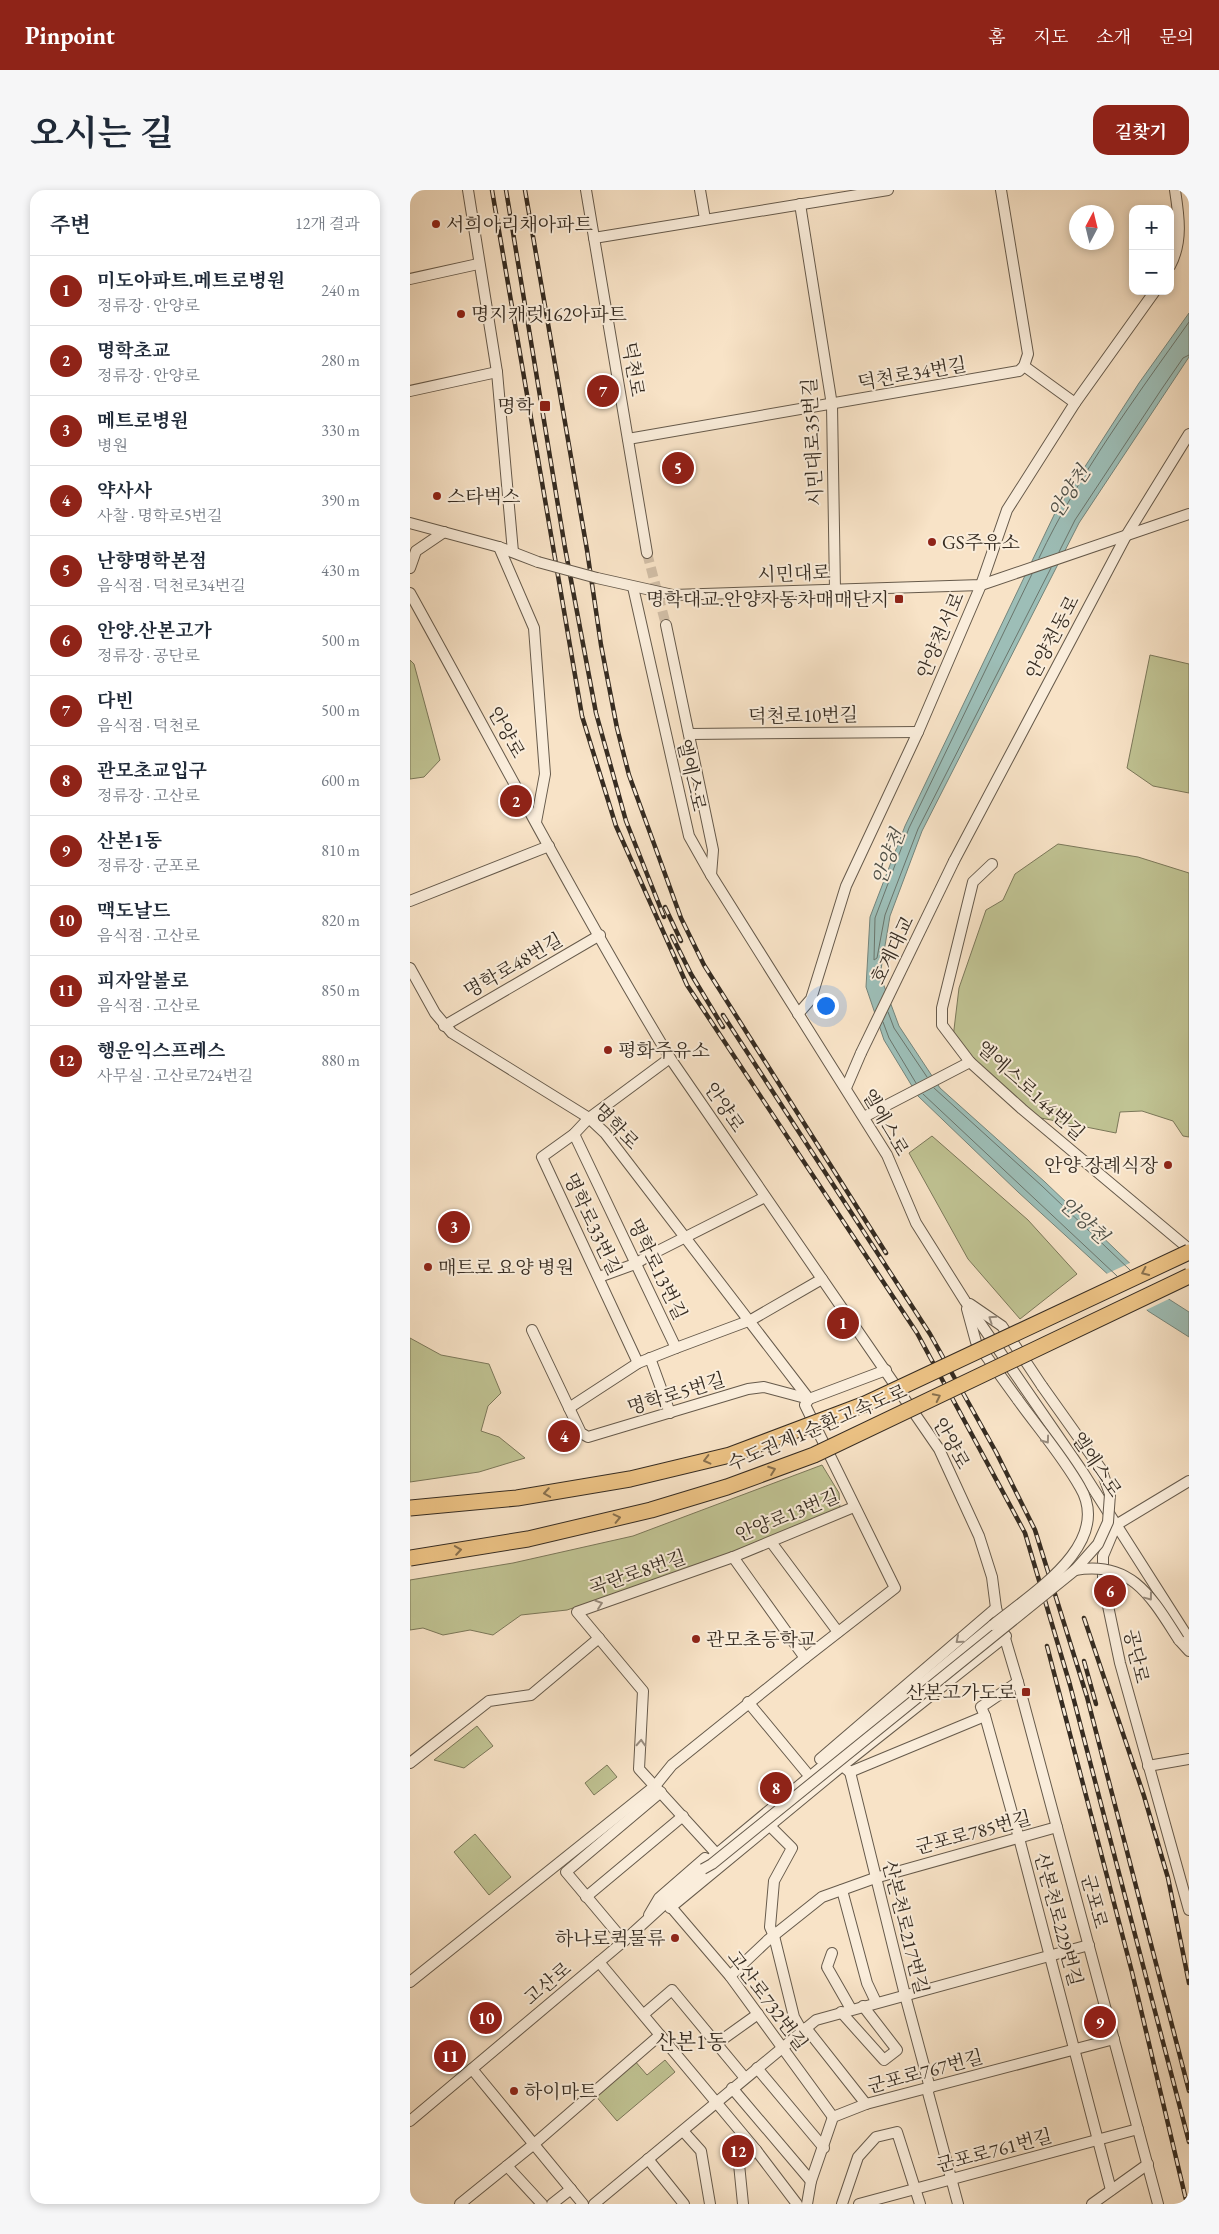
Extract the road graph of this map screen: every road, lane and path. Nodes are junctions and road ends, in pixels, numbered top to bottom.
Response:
1 (468, 190) edge
2 (586, 190) edge
3 (700, 190) edge
4 (888, 190) edge
5 (1001, 190) edge
6 (1175, 190) edge
7 (800, 204) junction
8 (705, 219) junction
9 (594, 238) junction
10 (1174, 255) edge
11 (478, 264) junction
12 (410, 279) edge
13 (1152, 295) edge
14 (1024, 366) junction
15 (497, 372) junction
16 (410, 391) edge
17 (1075, 404) junction
18 (832, 405) junction
19 (1189, 434) edge
20 (628, 439) junction
21 (1189, 514) edge
22 (410, 523) edge
23 (444, 532) junction
24 (1126, 536) junction
25 (499, 547) junction
26 (513, 552) junction
27 (647, 553) tunnel mouth
28 (410, 568) edge
29 (981, 585) junction
30 (633, 587) junction
31 (835, 590) junction
32 (410, 593) edge
33 (666, 625) tunnel mouth
34 (918, 732) junction
35 (689, 734) junction
36 (536, 822) junction
37 (549, 846) junction
38 (954, 861) joint
39 (992, 864) dead end
40 (711, 876) junction
41 (410, 901) edge
42 (600, 935) junction
43 (410, 968) edge
44 (798, 1014) junction
45 (444, 1026) junction
46 (670, 1058) junction
47 (966, 1064) junction
48 (846, 1088) junction
49 (864, 1117) junction
50 (589, 1118) junction
51 (574, 1134) junction
52 (765, 1197) junction
53 (686, 1237) junction
54 (1189, 1250) edge
55 (635, 1264) junction
56 (1189, 1276) edge
57 (599, 1277) junction
58 (822, 1279) junction
59 (965, 1300) junction
60 (751, 1320) junction
61 (532, 1330) dead end
62 (676, 1348) junction
63 (650, 1358) junction
64 (638, 1363) junction
65 (886, 1370) junction
66 (809, 1399) junction
67 (569, 1408) junction
68 (670, 1413) junction
69 (1189, 1481) edge
70 (854, 1507) junction
71 (410, 1508) edge
72 (1116, 1524) junction
73 (771, 1542) junction
74 (732, 1557) junction
75 (410, 1558) edge
76 (1075, 1570) junction
77 (996, 1608) junction
78 (838, 1632) junction
79 (1006, 1636) junction
80 (598, 1638) junction
81 (1184, 1640) edge
82 (1189, 1651) edge
83 (805, 1658) junction
84 (1018, 1682) junction
85 (748, 1702) junction
86 (985, 1716) junction
87 (1189, 1759) edge
88 (410, 1763) edge
89 (1148, 1766) junction
90 (846, 1769) junction
91 (806, 1772) junction
92 (658, 1789) junction
93 (683, 1816) junction
94 (769, 1825) junction
95 (1057, 1827) junction
96 (1019, 1838) junction
97 (714, 1851) junction
98 (703, 1869) junction
99 (875, 1878) junction
100 (842, 1890) junction
101 (586, 1897) junction
102 (671, 1907) junction
103 (1189, 1910) edge
104 (644, 1924) junction
105 (774, 1936) junction
106 (624, 1941) junction
107 (1089, 1945) junction
108 (832, 1953) dead end
109 (1051, 1956) junction
110 (600, 1962) junction
111 (730, 1976) junction
112 (410, 1982) edge
113 (904, 1995) junction
114 (876, 2002) junction
115 (863, 2006) junction
116 (846, 2011) junction
117 (644, 2014) junction
118 (758, 2014) junction
119 (804, 2030) junction
120 (660, 2035) junction
121 (1114, 2039) junction
122 (716, 2044) junction
123 (782, 2048) junction
124 (1074, 2050) junction
125 (757, 2068) junction
126 (472, 2069) junction
127 (745, 2078) junction
128 (732, 2088) junction
129 (928, 2089) junction
130 (716, 2103) junction
131 (866, 2104) junction
132 (834, 2117) junction
133 (410, 2120) edge
134 (1138, 2129) junction
135 (683, 2131) junction
136 (1098, 2140) junction
137 (534, 2144) junction
138 (824, 2148) junction
139 (756, 2150) junction
140 (648, 2159) junction
141 (1147, 2160) junction
142 (507, 2166) junction
143 (951, 2179) junction
144 (811, 2181) junction
145 (571, 2189) junction
146 (916, 2189) junction
147 (1111, 2190) junction
148 (1157, 2200) edge
149 (878, 2201) edge
150 (460, 2204) edge
151 (542, 2204) edge
152 (552, 2204) edge
153 (583, 2204) edge
154 (594, 2204) edge
155 (684, 2204) edge
156 (710, 2204) edge
157 (743, 2204) edge
158 (797, 2204) edge
159 (807, 2204) edge
160 (842, 2204) edge
161 (859, 2204) edge
162 (920, 2204) edge
163 (958, 2204) edge
164 (1092, 2204) edge

1 - 11 street
2 - 9 street, 덕천로
3 - 8 street
4 - 7 street
5 - 14 street
6 - 10 street
7 - 8 street
7 - 18 street, 시민대로35번길
8 - 9 street
9 - 20 street, 덕천로
11 - 12 street
11 - 15 street
13 - 17 street, 안양천서로
14 - 17 street
14 - 18 street, 덕천로34번길
15 - 16 street
15 - 26 street
17 - 29 street, 안양천서로
18 - 20 street, 덕천로34번길
18 - 31 street, 시민대로35번길
19 - 24 street, 안양천동로
20 - 27 street, 덕천로
21 - 24 street
22 - 23 street
23 - 25 street
23 - 28 street
24 - 29 street, 시민대로
24 - 38 street, 안양천동로
25 - 26 street
25 - 36 street
26 - 30 street, 시민대로, bridge
29 - 31 street, 시민대로
29 - 34 street, 안양천서로
30 - 31 street, 시민대로
30 - 40 street, 엘에스로
32 - 36 street, 안양로
33 - 35 street
34 - 35 street, 덕천로10번길
34 - 44 street, 안양천서로
35 - 40 street
36 - 37 street, 안양로
37 - 41 street
37 - 42 street, 안양로
38 - 48 street, 호계대교, bridge
39 - 47 street, 엘에스로144번길
40 - 44 street, 엘에스로
42 - 45 street, 명학로48번길
42 - 46 street, 안양로
43 - 45 street, 명학로
44 - 48 street, 엘에스로
45 - 50 street, 명학로
46 - 50 street, 명학로33번길
46 - 52 street, 안양로
47 - 49 street
47 - 54 street, 엘에스로144번길
48 - 49 street, 엘에스로
49 - 59 street, 엘에스로
50 - 51 street, 명학로33번길
50 - 53 street, 명학로
51 - 55 street, 명학로13번길
51 - 57 street, 명학로33번길
52 - 53 street
52 - 58 street, 안양로
53 - 55 street
53 - 60 street, 명학로
54 -> 71 highway, 수도권제1순환고속도로, bridge
55 - 57 street
55 - 62 street, 명학로13번길
75 -> 56 highway, 수도권제1순환고속도로, bridge
57 - 64 street, 명학로33번길
58 - 60 street
58 - 65 street, 안양로
59 - 72 street, 엘에스로
76 -> 59 street, bridge
59 -> 98 street, bridge
60 - 62 street, 명학로13번길
60 - 66 street, 명학로
61 - 67 street, 명학로5번길
62 - 63 street, 명학로5번길
63 - 64 street, 명학로5번길
63 - 68 street
64 - 67 street, 명학로5번길
65 - 66 street
65 - 77 street, 안양로
66 - 68 street, 명학로5번길
66 - 70 street, 안양로13번길
67 - 68 street, 명학로5번길
69 - 72 street
70 - 73 street, 안양로13번길
70 - 78 street, 안양로13번길
72 - 81 street, 엘에스로
72 - 89 street, 공단로
73 - 74 street, 안양로13번길
73 - 78 street
80 -> 74 street, 곡란로8번길
74 - 83 street, 안양로13번길
76 -> 81 street, bridge
76 - 98 street, bridge
77 - 79 street, 군포로
77 -> 91 street
78 - 83 street, 안양로13번길
79 - 84 street, 군포로
79 - 90 street
80 - 88 street
92 -> 80 street, 곡란로8번길
81 - 82 street
83 - 85 street
84 - 86 street
84 - 95 street, 군포로
85 - 91 street
85 - 92 street
86 - 90 street
86 - 96 street, 산본천로229번길
87 - 89 street
89 - 103 street, 공단로
90 - 94 street
90 - 99 street, 산본천로217번길
91 - 97 street
92 - 93 street, 곡란로8번길
92 - 101 street
92 - 112 street
93 - 97 street, 곡란로8번길
93 - 101 street
94 - 102 street
94 - 105 street
95 - 96 street, 군포로785번길
95 - 107 street, 군포로
96 - 99 street, 군포로785번길
96 - 109 street, 산본천로229번길
97 - 104 street
98 - 104 street, 고산로
99 - 100 street, 군포로785번길
99 - 113 street, 산본천로217번길
100 - 105 street, 군포로785번길
100 - 114 street
101 - 106 street
102 - 104 street
102 - 111 street, 고산로732번길
104 - 106 street, 고산로
105 - 111 street, 군포로785번길
105 - 119 street
106 - 110 street, 고산로
107 - 109 street
107 - 121 street, 군포로
108 - 116 street
109 - 113 street
109 - 124 street, 산본천로229번길
110 - 117 street
110 - 126 street, 고산로
111 - 118 street, 고산로732번길
113 - 114 street
113 - 129 street, 산본천로217번길
114 - 115 street
115 - 116 street
115 - 116 street
116 - 119 street
117 - 120 street
117 - 122 street
118 - 122 street
118 - 123 street, 고산로732번길
119 - 123 street
119 - 131 street
120 - 130 street
120 - 137 street
121 - 124 street, 군포로767번길
121 - 134 street, 군포로
122 - 127 street
123 - 125 street
123 - 132 street, 고산로732번길
124 - 129 street, 군포로767번길
124 - 136 street, 산본천로229번길
125 - 127 street
125 - 138 street
126 - 133 street, 고산로
126 - 137 street
127 - 128 street
128 - 130 street
128 - 144 street
129 - 131 street, 군포로767번길
129 - 143 street, 산본천로217번길
130 - 135 street
130 - 139 street
131 - 132 street, 군포로767번길
132 - 138 street
134 - 136 street, 군포로761번길
134 - 141 street, 군포로
135 - 140 street
135 - 156 street
136 - 143 street, 군포로761번길
136 - 147 street, 산본천로229번길
137 - 142 street
137 - 145 street
138 - 144 street
139 - 157 street
139 - 158 street
140 - 154 street
140 - 155 street
141 - 147 street
141 - 148 street, 군포로
142 - 150 street
142 - 151 street
143 - 146 street, 군포로761번길
143 - 163 street, 산본천로217번길
144 - 159 street
145 - 152 street
145 - 153 street
146 - 149 street, 군포로761번길
146 - 160 street
146 - 162 street
147 - 164 street
149 - 161 street, 군포로761번길

